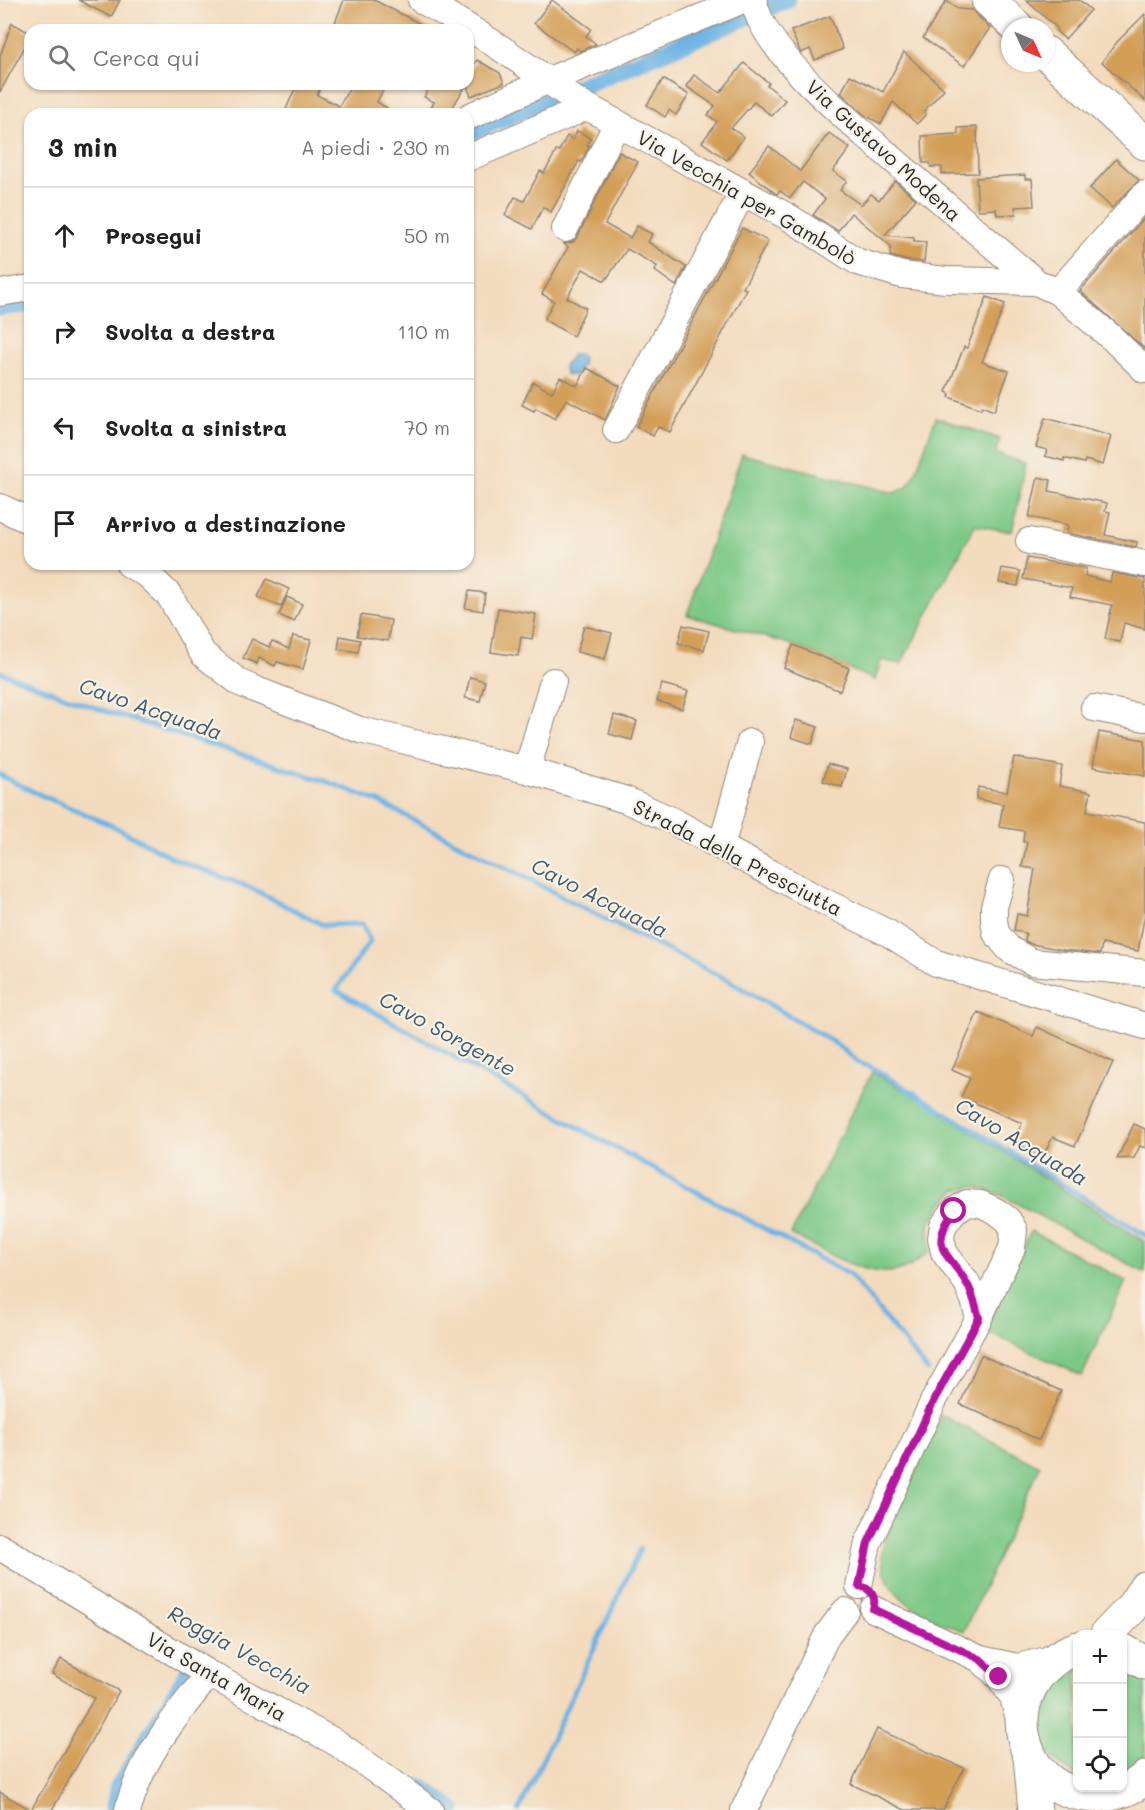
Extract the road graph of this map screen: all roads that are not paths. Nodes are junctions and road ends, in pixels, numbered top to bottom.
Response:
1 (421, 0) edge
2 (988, 0) edge
3 (750, 1) edge
4 (1007, 18) edge
5 (462, 24) edge
6 (474, 32) edge
7 (1055, 61) edge
8 (567, 93) junction
9 (474, 116) edge
10 (617, 123) junction
11 (1145, 143) edge
12 (474, 154) edge
13 (743, 192) junction
14 (1145, 194) edge
15 (565, 229) dead end
16 (1047, 287) junction
17 (24, 289) edge
18 (0, 293) edge
19 (1145, 370) edge
20 (616, 430) dead end
21 (0, 507) edge
22 (24, 518) edge
23 (1029, 541) dead end
24 (1145, 564) edge
25 (139, 570) edge
26 (553, 681) dead end
27 (1094, 708) dead end
28 (1145, 718) edge
29 (750, 742) dead end
30 (527, 770) junction
31 (722, 847) junction
32 (1002, 880) dead end
33 (1145, 973) edge
34 (1145, 1026) edge
35 (979, 1318) dead end
36 (0, 1547) edge
37 (859, 1586) junction
38 (1145, 1588) edge
39 (873, 1609) junction
40 (844, 1611) junction
41 (1112, 1630) edge
42 (1066, 1653) edge
43 (1127, 1653) edge
44 (980, 1659) junction
45 (1145, 1663) edge
46 (199, 1667) junction
47 (1026, 1744) junction
48 (1099, 1792) edge
49 (1120, 1792) edge
50 (426, 1807) edge
51 (128, 1810) edge
52 (744, 1810) edge
53 (1035, 1810) edge
54 (1059, 1810) edge

1 - 5 street, Via Vecchia per Gambolò
2 - 4 main road
3 - 8 street
3 - 16 street, Via Gustavo Modena
6 - 8 street, Via Vecchia per Gambolò
7 - 11 main road
8 - 9 street
8 - 10 street, Via Vecchia per Gambolò
8 - 12 street
10 - 13 street, Via Vecchia per Gambolò
10 - 15 street
13 - 16 street, Via Vecchia per Gambolò
13 - 20 street
14 - 16 street
16 - 19 street
17 - 18 street
21 - 22 street
23 - 24 street
25 - 30 street, Strada della Presciutta
26 - 30 street
27 - 28 street
29 - 31 street
30 - 31 street, Strada della Presciutta
31 - 34 street, Strada della Presciutta
32 - 33 street
35 - 37 street
36 - 46 street, Via Santa Maria
37 - 39 street
37 - 40 street
38 - 41 main road
39 - 40 street
39 - 44 street
40 - 52 street
42 - 44 street
42 - 47 main road
43 - 45 main road
44 - 47 street
46 - 50 street, Via Santa Maria
46 - 51 street
47 - 48 main road
47 - 53 main road
49 - 54 main road

